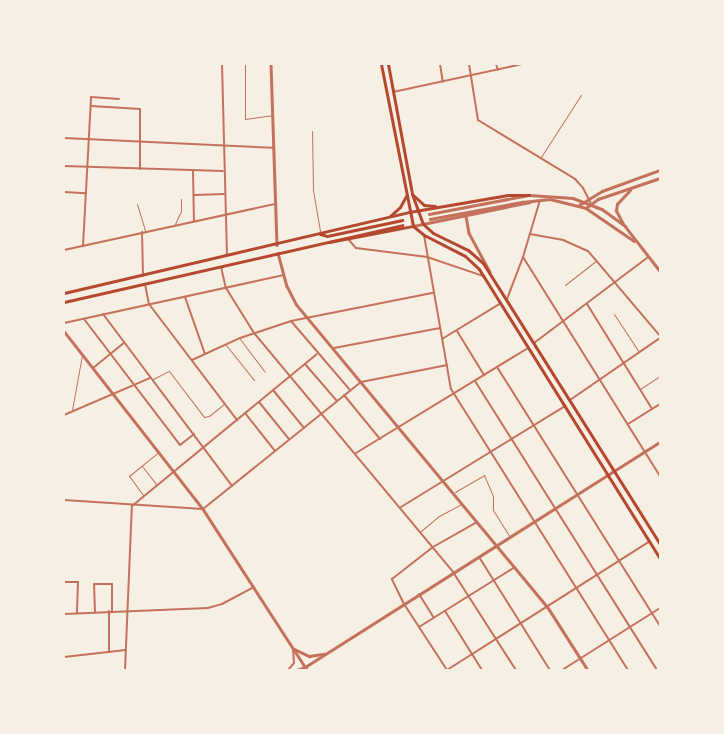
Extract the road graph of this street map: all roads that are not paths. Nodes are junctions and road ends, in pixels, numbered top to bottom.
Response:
1 (222, 64) edge
2 (245, 64) edge
3 (271, 64) edge
4 (381, 64) edge
5 (388, 64) edge
6 (440, 64) edge
7 (469, 64) edge
8 (496, 64) edge
9 (523, 64) edge
10 (498, 70) junction
11 (472, 76) junction
12 (443, 82) junction
13 (393, 92) junction
14 (581, 95) dead end
15 (119, 99) dead end
16 (91, 105) junction
17 (272, 115) junction
18 (312, 131) dead end
19 (64, 138) edge
20 (89, 139) junction
21 (140, 142) junction
22 (223, 146) junction
23 (273, 148) junction
24 (541, 158) junction
25 (64, 166) edge
26 (87, 167) junction
27 (140, 169) junction
28 (660, 170) edge
29 (193, 171) junction
30 (224, 172) junction
31 (660, 178) edge
32 (631, 189) junction
33 (64, 192) edge
34 (86, 193) junction
35 (224, 194) junction
36 (412, 194) junction
37 (194, 195) junction
38 (529, 195) junction
39 (406, 196) junction
40 (588, 198) junction
41 (181, 199) dead end
42 (540, 199) junction
43 (585, 201) junction
44 (137, 204) dead end
45 (275, 204) junction
46 (590, 204) junction
47 (441, 206) junction
48 (579, 206) junction
49 (586, 208) junction
50 (416, 211) junction
51 (409, 212) junction
52 (430, 214) dead end
53 (224, 215) junction
54 (466, 216) junction
55 (388, 217) junction
56 (430, 219) dead end
57 (402, 220) dead end
58 (194, 221) junction
59 (423, 224) junction
60 (175, 225) junction
61 (402, 225) dead end
62 (413, 226) junction
63 (625, 226) junction
64 (144, 232) junction
65 (320, 234) junction
66 (530, 234) junction
67 (424, 235) junction
68 (349, 240) junction
69 (327, 241) junction
70 (636, 242) junction
71 (277, 245) junction
72 (83, 246) junction
73 (64, 250) edge
74 (278, 254) junction
75 (227, 256) junction
76 (427, 257) junction
77 (523, 257) junction
78 (648, 257) junction
79 (597, 260) junction
80 (221, 267) junction
81 (660, 271) edge
82 (490, 273) junction
83 (284, 275) junction
84 (143, 276) junction
85 (484, 276) junction
86 (616, 283) junction
87 (145, 284) junction
88 (565, 285) dead end
89 (226, 288) junction
90 (64, 293) edge
91 (433, 293) junction
92 (185, 297) junction
93 (507, 299) junction
94 (64, 302) edge
95 (501, 303) junction
96 (149, 304) junction
97 (587, 304) junction
98 (103, 314) junction
99 (614, 314) dead end
100 (84, 318) junction
101 (308, 318) junction
102 (291, 321) junction
103 (563, 322) junction
104 (64, 323) edge
105 (440, 328) junction
106 (457, 331) junction
107 (254, 333) junction
108 (65, 334) edge
109 (660, 337) edge
110 (240, 338) junction
111 (442, 339) junction
112 (124, 343) junction
113 (534, 343) junction
114 (225, 345) junction
115 (334, 348) junction
116 (529, 348) junction
117 (639, 352) junction
118 (82, 354) junction
119 (111, 354) junction
120 (205, 354) junction
121 (317, 354) junction
122 (192, 360) junction
123 (623, 363) junction
124 (305, 364) junction
125 (447, 365) junction
126 (497, 367) junction
127 (93, 368) junction
128 (265, 372) dead end
129 (484, 375) junction
130 (291, 376) junction
131 (660, 376) edge
132 (150, 378) junction
133 (599, 379) junction
134 (254, 380) dead end
135 (475, 381) junction
136 (360, 382) junction
137 (134, 386) junction
138 (640, 389) junction
139 (273, 390) junction
140 (350, 390) junction
141 (114, 393) junction
142 (453, 394) junction
143 (344, 395) junction
144 (570, 400) junction
145 (337, 401) junction
146 (259, 402) junction
147 (224, 404) junction
148 (660, 404) edge
149 (565, 406) junction
150 (652, 409) junction
151 (72, 412) junction
152 (322, 413) junction
153 (245, 414) junction
154 (64, 416) edge
155 (237, 420) junction
156 (628, 424) junction
157 (534, 425) junction
158 (398, 427) junction
159 (304, 428) junction
160 (194, 434) junction
161 (290, 439) junction
162 (380, 439) junction
163 (511, 439) junction
164 (660, 442) edge
165 (204, 447) junction
166 (275, 451) junction
167 (159, 452) junction
168 (490, 452) junction
169 (645, 452) junction
170 (356, 453) junction
171 (142, 466) junction
172 (175, 471) junction
173 (614, 471) junction
174 (608, 475) junction
175 (660, 476) edge
176 (443, 481) junction
177 (158, 486) junction
178 (232, 486) junction
179 (454, 493) junction
180 (577, 494) junction
181 (144, 496) junction
182 (64, 500) edge
183 (462, 504) junction
184 (132, 506) junction
185 (401, 507) junction
186 (554, 508) junction
187 (203, 509) junction
188 (533, 521) junction
189 (477, 522) junction
190 (421, 531) junction
191 (660, 535) edge
192 (509, 537) junction
193 (656, 537) junction
194 (649, 542) junction
195 (660, 544) edge
196 (497, 546) junction
197 (433, 547) junction
198 (479, 557) junction
199 (660, 559) edge
200 (619, 561) junction
201 (515, 566) junction
202 (453, 572) junction
203 (597, 575) junction
204 (494, 580) junction
205 (64, 582) edge
206 (254, 586) junction
207 (577, 587) junction
208 (419, 594) junction
209 (469, 596) junction
210 (404, 604) junction
211 (547, 606) junction
212 (660, 608) edge
213 (111, 611) junction
214 (128, 611) junction
215 (445, 611) junction
216 (95, 612) junction
217 (77, 613) junction
218 (652, 613) junction
219 (64, 614) edge
220 (434, 618) junction
221 (521, 623) junction
222 (660, 626) edge
223 (419, 627) junction
224 (630, 627) junction
225 (496, 638) junction
226 (609, 640) junction
227 (292, 648) junction
228 (126, 650) junction
229 (109, 652) junction
230 (329, 652) junction
231 (472, 653) junction
232 (64, 657) edge
233 (581, 658) junction
234 (306, 669) edge
235 (125, 670) edge
236 (288, 670) edge
237 (297, 670) edge
238 (447, 670) edge
239 (482, 670) edge
240 (516, 670) edge
241 (550, 670) edge
242 (562, 670) edge
243 (588, 670) edge
244 (628, 670) edge
245 (657, 670) edge

1 - 22 street
2 - 17 lane
3 - 17 street
4 - 39 main road
5 - 13 main road
6 - 12 street
7 - 11 street
8 - 10 street
9 - 10 street
10 - 11 street
11 - 12 street
11 - 24 street
12 - 13 street
13 - 36 main road
14 - 24 lane
15 - 16 street
16 - 20 street
16 - 21 street
17 - 23 street
18 - 65 lane
19 - 20 street
20 - 21 street
20 - 26 street
21 - 22 street
21 - 27 street
22 - 23 street
22 - 30 street
23 - 45 street
24 - 40 street
25 - 26 street
26 - 27 street
26 - 34 street
27 - 29 street
28 - 40 street
29 - 30 street
29 - 37 street
30 - 35 street
31 - 32 street
32 - 46 street
32 - 63 street
33 - 34 street
34 - 72 street
35 - 37 street
35 - 53 street
36 - 47 main road
36 - 50 main road
37 - 58 street
38 - 43 street
38 - 47 main road
38 - 52 street
39 - 51 main road
39 - 55 main road
40 - 43 street
40 - 46 street
41 - 60 lane
42 - 48 street
42 - 54 street
42 - 56 street
42 - 66 street
43 - 46 street
43 - 48 street
44 - 64 lane
45 - 53 street
45 - 71 street
46 - 49 street
46 - 63 street
47 - 50 main road
48 - 49 street
49 - 70 street
50 - 51 main road
50 - 59 main road
51 - 55 main road
51 - 62 main road
53 - 58 street
53 - 75 street
54 - 59 street
54 - 82 street
55 - 65 main road
57 - 65 main road
58 - 60 street
59 - 62 street
59 - 82 main road
60 - 64 street
61 - 69 main road
62 - 67 main road
62 - 68 main road
63 - 70 street
64 - 72 street
64 - 84 street
65 - 71 main road
66 - 77 street
66 - 79 street
67 - 76 street
67 - 85 main road
68 - 69 main road
68 - 76 street
69 - 74 main road
70 - 78 street
71 - 75 main road
72 - 73 street
74 - 80 main road
74 - 83 street
75 - 84 main road
76 - 85 street
76 - 91 street
77 - 93 street
77 - 103 street
78 - 81 street
78 - 86 street
79 - 86 street
79 - 88 lane
80 - 87 main road
80 - 89 street
82 - 93 main road
83 - 89 street
83 - 101 street
84 - 90 main road
85 - 95 main road
86 - 97 street
86 - 109 street
87 - 94 main road
87 - 96 street
89 - 92 street
89 - 107 street
91 - 101 street
91 - 105 street
92 - 96 street
92 - 120 street
93 - 113 main road
95 - 106 street
95 - 116 main road
96 - 98 street
96 - 122 street
97 - 103 street
97 - 123 street
98 - 100 street
98 - 112 street
99 - 117 lane
100 - 104 street
100 - 119 street
101 - 102 street
101 - 115 street
102 - 107 street
102 - 121 street
103 - 113 street
103 - 133 street
105 - 111 street
105 - 115 street
106 - 111 street
106 - 129 street
107 - 110 street
107 - 130 street
108 - 118 street
109 - 117 street
110 - 114 street
110 - 128 lane
111 - 125 street
112 - 119 street
112 - 132 street
113 - 144 main road
114 - 120 street
114 - 134 lane
115 - 136 street
116 - 126 street
116 - 149 main road
117 - 123 street
118 - 127 street
118 - 151 lane
119 - 127 street
119 - 137 street
120 - 122 street
121 - 124 street
121 - 140 street
122 - 147 street
123 - 133 street
123 - 138 street
124 - 130 street
124 - 145 street
125 - 136 street
125 - 142 street
126 - 129 street
126 - 157 street
127 - 141 street
129 - 135 street
130 - 139 street
130 - 152 street
131 - 138 lane
132 - 137 street
132 - 147 lane
132 - 160 street
133 - 144 street
133 - 156 street
135 - 142 street
135 - 163 street
136 - 140 street
136 - 158 street
137 - 141 street
137 - 160 street
138 - 150 street
139 - 146 street
139 - 159 street
140 - 143 street
141 - 151 street
141 - 167 street
142 - 158 street
142 - 168 street
143 - 145 street
143 - 162 street
144 - 173 main road
145 - 152 street
146 - 153 street
146 - 161 street
147 - 155 street
148 - 150 street
149 - 157 street
149 - 174 main road
150 - 156 street
151 - 154 street
152 - 159 street
152 - 170 street
153 - 155 street
153 - 166 street
155 - 165 street
156 - 169 street
157 - 163 street
157 - 180 street
158 - 162 street
158 - 176 street
159 - 161 street
160 - 165 street
161 - 166 street
162 - 170 street
163 - 168 street
163 - 186 street
164 - 169 street
165 - 172 street
165 - 178 street
166 - 178 street
167 - 171 lane
167 - 172 street
168 - 176 street
168 - 188 street
169 - 173 street
169 - 175 street
170 - 185 street
171 - 177 lane
171 - 181 lane
172 - 177 street
172 - 187 street
173 - 174 street
173 - 193 main road
174 - 180 street
174 - 194 main road
176 - 179 street
176 - 185 street
177 - 181 street
178 - 187 street
179 - 183 street
179 - 192 lane
180 - 186 street
180 - 200 street
181 - 184 street
182 - 184 street
183 - 189 street
183 - 190 lane
184 - 187 street
184 - 214 street
185 - 190 street
186 - 188 street
186 - 203 street
187 - 206 street
188 - 192 street
188 - 207 street
189 - 196 street
189 - 197 street
190 - 197 street
191 - 193 street
192 - 196 street
193 - 195 main road
194 - 199 main road
194 - 200 street
196 - 198 street
196 - 201 street
197 - 202 street
197 - 210 street
198 - 202 street
198 - 204 street
200 - 203 street
200 - 218 street
201 - 204 street
201 - 211 street
202 - 208 street
202 - 209 street
203 - 207 street
203 - 224 street
204 - 209 street
204 - 221 street
205 - 217 street
206 - 214 street
206 - 227 street
207 - 211 street
207 - 226 street
208 - 210 street
208 - 220 street
209 - 215 street
209 - 225 street
210 - 223 street
210 - 230 street
211 - 221 street
211 - 233 street
212 - 218 street
213 - 214 street
213 - 216 street
213 - 216 street
213 - 229 street
214 - 228 street
215 - 220 street
215 - 231 street
216 - 217 street
217 - 219 street
218 - 222 street
218 - 224 street
220 - 223 street
221 - 225 street
221 - 241 street
223 - 238 street
224 - 226 street
224 - 245 street
225 - 231 street
225 - 240 street
226 - 233 street
226 - 244 street
227 - 230 street
227 - 234 street
227 - 236 street
228 - 229 street
228 - 235 street
229 - 232 street
230 - 234 street
231 - 238 street
231 - 239 street
233 - 242 street
233 - 243 street
234 - 237 street

